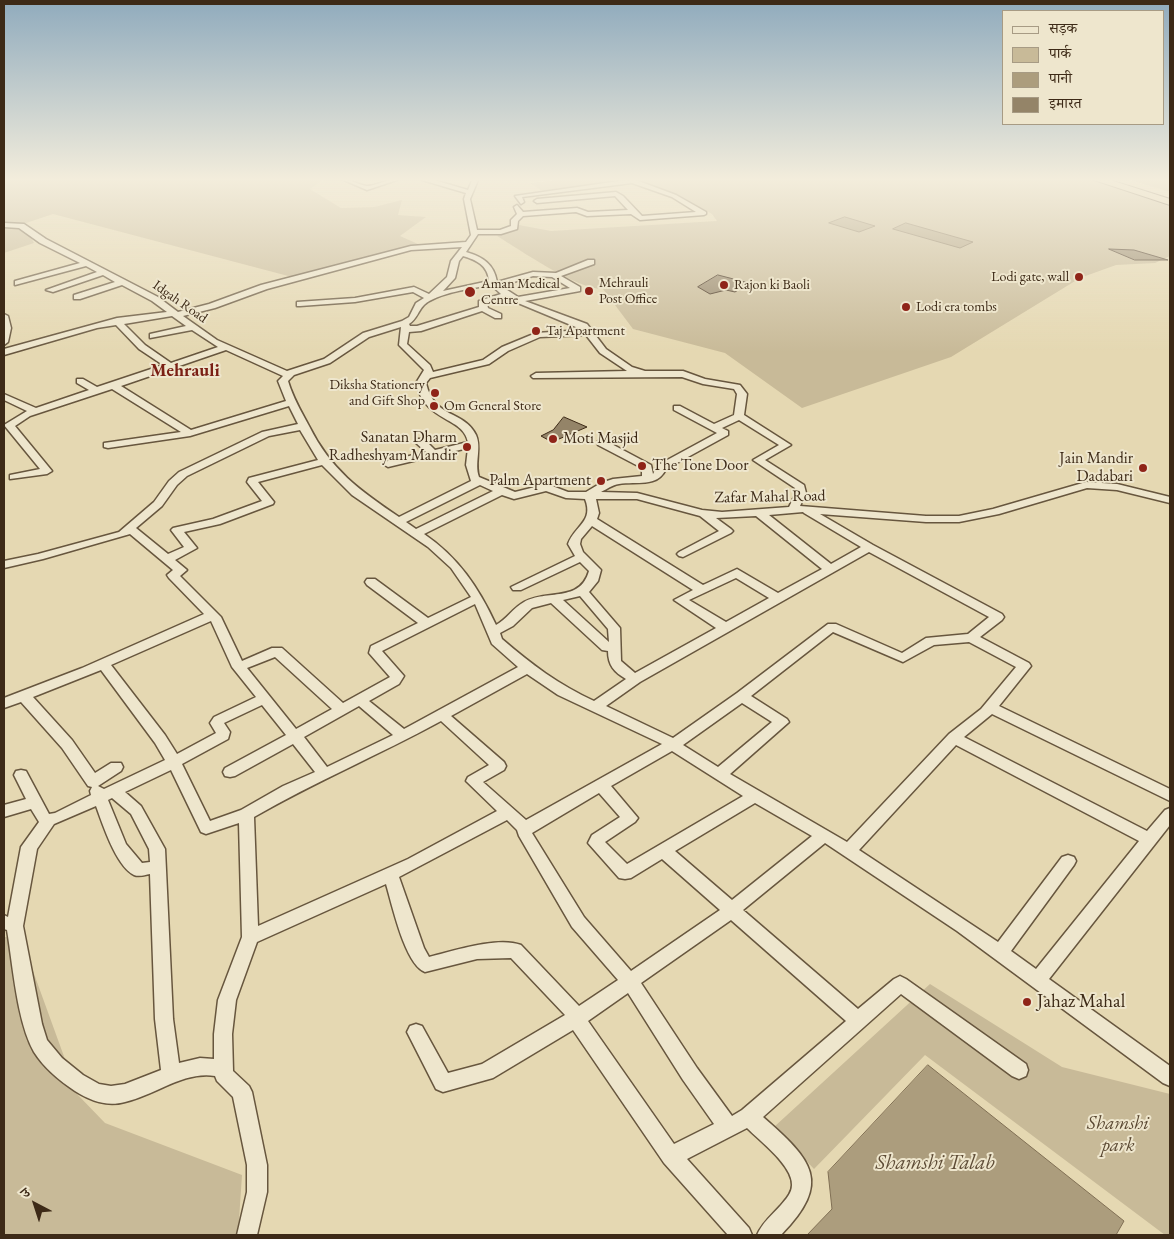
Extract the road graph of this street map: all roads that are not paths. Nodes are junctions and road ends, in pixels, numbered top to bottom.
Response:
1 (35, 236) edge
2 (474, 236) edge
3 (469, 244) junction
4 (461, 253) junction
5 (591, 262) dead end
6 (86, 264) junction
7 (103, 273) junction
8 (556, 275) junction
9 (122, 282) junction
10 (18, 283) dead end
11 (494, 284) junction
12 (50, 290) dead end
13 (507, 295) junction
14 (77, 297) dead end
15 (430, 297) junction
16 (517, 300) junction
17 (300, 304) dead end
18 (483, 309) junction
19 (175, 314) junction
20 (4, 316) edge
21 (498, 316) dead end
22 (558, 318) junction
23 (117, 321) junction
24 (406, 326) junction
25 (192, 327) junction
26 (590, 332) junction
27 (539, 335) junction
28 (153, 336) dead end
29 (4, 342) edge
30 (224, 348) junction
31 (4, 352) edge
32 (171, 367) junction
33 (644, 374) junction
34 (288, 375) junction
35 (427, 376) junction
36 (536, 376) dead end
37 (80, 381) dead end
38 (113, 385) junction
39 (97, 391) junction
40 (4, 397) edge
41 (292, 402) junction
42 (677, 408) dead end
43 (36, 411) junction
44 (740, 416) junction
45 (304, 426) junction
46 (716, 427) junction
47 (8, 430) edge
48 (190, 433) junction
49 (420, 441) dead end
50 (474, 443) junction
51 (602, 443) dead end
52 (108, 445) dead end
53 (433, 453) junction
54 (324, 461) junction
55 (388, 464) dead end
56 (14, 477) dead end
57 (648, 480) junction
58 (478, 482) junction
59 (501, 491) junction
60 (589, 495) junction
61 (1170, 500) edge
62 (799, 509) junction
63 (700, 512) junction
64 (758, 512) junction
65 (591, 520) junction
66 (398, 522) junction
67 (130, 529) junction
68 (415, 534) junction
69 (869, 547) junction
70 (683, 554) dead end
71 (582, 557) junction
72 (167, 559) junction
73 (4, 564) edge
74 (830, 569) junction
75 (371, 582) dead end
76 (517, 587) dead end
77 (702, 590) junction
78 (583, 592) junction
79 (478, 598) junction
80 (553, 598) junction
81 (778, 599) junction
82 (210, 616) junction
83 (427, 623) junction
84 (726, 628) junction
85 (492, 632) junction
86 (971, 638) junction
87 (607, 647) dead end
88 (103, 664) junction
89 (239, 667) junction
90 (527, 668) junction
91 (635, 679) junction
92 (24, 696) junction
93 (742, 696) junction
94 (264, 699) junction
95 (360, 700) junction
96 (4, 703) edge
97 (595, 707) junction
98 (990, 707) junction
99 (342, 710) junction
100 (441, 714) junction
101 (296, 736) junction
102 (403, 736) junction
103 (954, 738) junction
104 (674, 744) junction
105 (174, 762) junction
106 (116, 767) dead end
107 (230, 772) dead end
108 (324, 774) junction
109 (719, 774) junction
110 (21, 775) dead end
111 (93, 782) junction
112 (602, 786) junction
113 (1170, 794) edge
114 (107, 795) junction
115 (754, 796) junction
116 (35, 802) junction
117 (4, 811) edge
118 (508, 812) junction
119 (246, 814) junction
120 (1170, 814) edge
121 (49, 820) junction
122 (525, 828) junction
123 (824, 835) junction
124 (1150, 840) junction
125 (664, 851) junction
126 (848, 851) junction
127 (1068, 861) dead end
128 (157, 867) junction
129 (391, 876) junction
130 (731, 910) junction
131 (9, 924) edge
132 (250, 936) junction
133 (1000, 953) junction
134 (1038, 980) junction
135 (631, 983) junction
136 (578, 1017) junction
137 (859, 1021) junction
138 (416, 1032) dead end
139 (1019, 1070) dead end
140 (171, 1074) junction
141 (224, 1074) junction
142 (1170, 1077) edge
143 (749, 1117) junction
144 (729, 1128) junction
145 (672, 1156) junction
146 (247, 1235) edge
147 (742, 1235) edge
148 (767, 1235) edge

1 - 6 street, Idgah Road
2 - 3 street
3 - 4 street
3 - 19 street
4 - 11 street
4 - 15 street
5 - 8 street
6 - 7 street, Idgah Road
6 - 10 street
7 - 9 street, Idgah Road
7 - 12 street
8 - 11 street
8 - 16 street
9 - 14 street
9 - 19 street, Idgah Road
11 - 13 street
11 - 15 street
13 - 16 street
13 - 18 street
15 - 17 street
15 - 24 street
16 - 22 street
18 - 21 street
18 - 24 street
19 - 23 street
19 - 25 street, Idgah Road
20 - 29 street
22 - 26 street
22 - 27 street
23 - 31 street
23 - 32 street
24 - 34 street
24 - 35 street
25 - 28 street
25 - 30 street, Idgah Road
26 - 27 street
26 - 33 street
27 - 35 street
30 - 32 street
30 - 34 street, Idgah Road
32 - 38 street
33 - 36 street
33 - 44 street
34 - 41 street
35 - 50 street
37 - 39 street
38 - 39 street
38 - 48 street
39 - 43 street
40 - 43 street
41 - 45 street
41 - 48 street
42 - 46 street
43 - 47 street
44 - 46 street
44 - 62 street
45 - 54 street
45 - 67 street
46 - 57 street
47 - 56 street
48 - 52 street
49 - 53 street
50 - 53 street
50 - 58 street
51 - 57 street
53 - 55 street
54 - 66 street
54 - 72 street
57 - 60 street
58 - 59 street, Zafar Mahal Road
58 - 66 street
59 - 60 street, Zafar Mahal Road
59 - 68 street
60 - 63 street, Zafar Mahal Road
60 - 65 street
61 - 62 street, Zafar Mahal Road
62 - 64 street, Zafar Mahal Road
62 - 69 street
63 - 64 street, Zafar Mahal Road
63 - 70 street
64 - 74 street
65 - 71 street
65 - 77 street
66 - 68 street
67 - 72 street
67 - 73 street
68 - 79 street
69 - 74 street
69 - 86 street
71 - 76 street
71 - 78 street
72 - 82 street
74 - 81 street
75 - 83 street
77 - 81 street
77 - 84 street
78 - 80 street
78 - 91 street
79 - 83 street
79 - 85 street
80 - 85 street
80 - 87 street
81 - 84 street
82 - 88 street
82 - 89 street
83 - 95 street
84 - 91 street
85 - 90 street
86 - 93 street
86 - 98 street
88 - 92 street
88 - 105 street
89 - 94 street
89 - 99 street
90 - 97 street
90 - 100 street
91 - 97 street
92 - 96 street
92 - 111 street
93 - 104 street
93 - 109 street
94 - 101 street
94 - 105 street
95 - 99 street
95 - 102 street
97 - 104 street
98 - 103 street
98 - 113 street
99 - 101 street
100 - 102 street
100 - 118 street
101 - 107 street
101 - 108 street
102 - 108 street
103 - 124 street
103 - 126 street
104 - 109 street
104 - 112 street
105 - 114 street
105 - 119 street
106 - 111 street
108 - 119 street
109 - 115 street
110 - 116 street
111 - 114 street
112 - 122 street
112 - 125 street
114 - 121 street
114 - 128 street
114 - 128 street
115 - 123 street
115 - 125 street
116 - 117 street
116 - 121 street
118 - 122 street
118 - 129 street
119 - 132 street
120 - 124 street
121 - 131 street
122 - 135 street
123 - 126 street
123 - 130 street
124 - 134 street
125 - 130 street
126 - 133 street
127 - 133 street
128 - 140 street
129 - 132 street
129 - 136 street
130 - 135 street
130 - 137 street
131 - 140 street
132 - 141 street
133 - 134 street
134 - 142 street
135 - 136 street
135 - 144 street
136 - 138 street
136 - 145 street
137 - 139 street
137 - 143 street
140 - 141 street
141 - 146 street
143 - 144 street
143 - 148 street
144 - 145 street
145 - 147 street

